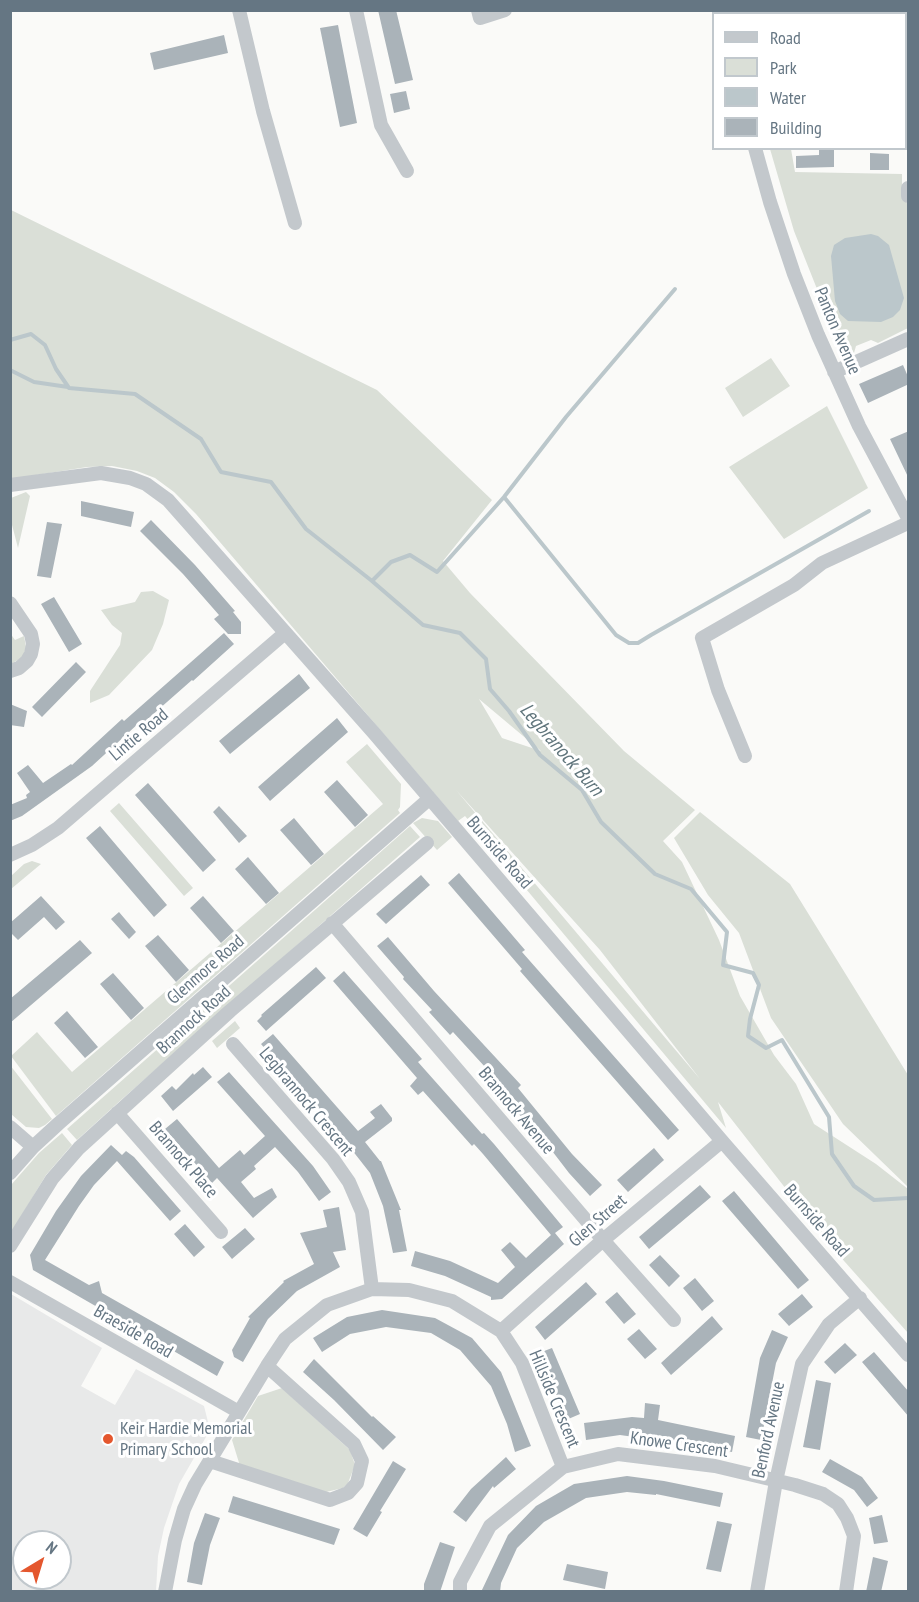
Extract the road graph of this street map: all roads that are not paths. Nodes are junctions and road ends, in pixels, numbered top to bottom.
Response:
1 (239, 10) edge
2 (356, 10) edge
3 (478, 10) edge
4 (505, 10) edge
5 (756, 150) edge
6 (407, 171) dead end
7 (909, 188) edge
8 (909, 196) edge
9 (296, 223) dead end
10 (909, 339) edge
11 (834, 372) junction
12 (10, 485) edge
13 (909, 518) edge
14 (909, 523) edge
15 (10, 603) edge
16 (285, 633) junction
17 (10, 671) edge
18 (745, 756) dead end
19 (429, 799) junction
20 (427, 843) dead end
21 (10, 855) edge
22 (333, 923) junction
23 (233, 1044) dead end
24 (117, 1113) junction
25 (10, 1127) edge
26 (722, 1141) junction
27 (33, 1147) junction
28 (10, 1173) edge
29 (221, 1232) dead end
30 (603, 1240) junction
31 (10, 1246) edge
32 (10, 1282) edge
33 (372, 1289) junction
34 (860, 1298) junction
35 (674, 1320) dead end
36 (501, 1331) junction
37 (909, 1355) edge
38 (267, 1366) junction
39 (238, 1412) junction
40 (210, 1461) junction
41 (563, 1467) junction
42 (776, 1481) junction
43 (165, 1592) edge
44 (460, 1592) edge
45 (757, 1592) edge
46 (846, 1592) edge

1 - 9 street
2 - 6 street
3 - 4 street
5 - 11 street, Panton Avenue
7 - 8 street
10 - 11 street
11 - 13 street, Panton Avenue
12 - 16 street, Burnside Road
14 - 18 street
15 - 17 street
16 - 19 street, Burnside Road
16 - 21 street, Lintie Road
19 - 26 street, Burnside Road
19 - 27 street, Glenmore Road
20 - 22 street, Brannock Road
22 - 24 street, Brannock Road
22 - 30 street, Brannock Avenue
23 - 33 street, Legbrannock Crescent
24 - 29 street, Brannock Place
24 - 31 street, Brannock Road
25 - 27 street
26 - 30 street, Glen Street
26 - 34 street, Burnside Road
27 - 28 street, Glenmore Road
30 - 35 street, Brannock Avenue
30 - 36 street, Glen Street
32 - 39 street, Braeside Road
33 - 36 street, Hillside Crescent
33 - 38 street, Hillside Crescent
34 - 37 street, Burnside Road
34 - 42 street, Benford Avenue
36 - 41 street, Hillside Crescent
38 - 39 street, Hillside Crescent
38 - 40 street
39 - 40 street, Hillside Crescent
40 - 43 street, Hillside Crescent
41 - 42 street, Knowe Crescent
41 - 44 street, Knowe Crescent
42 - 45 street, Benford Avenue
42 - 46 street, Knowe Crescent

